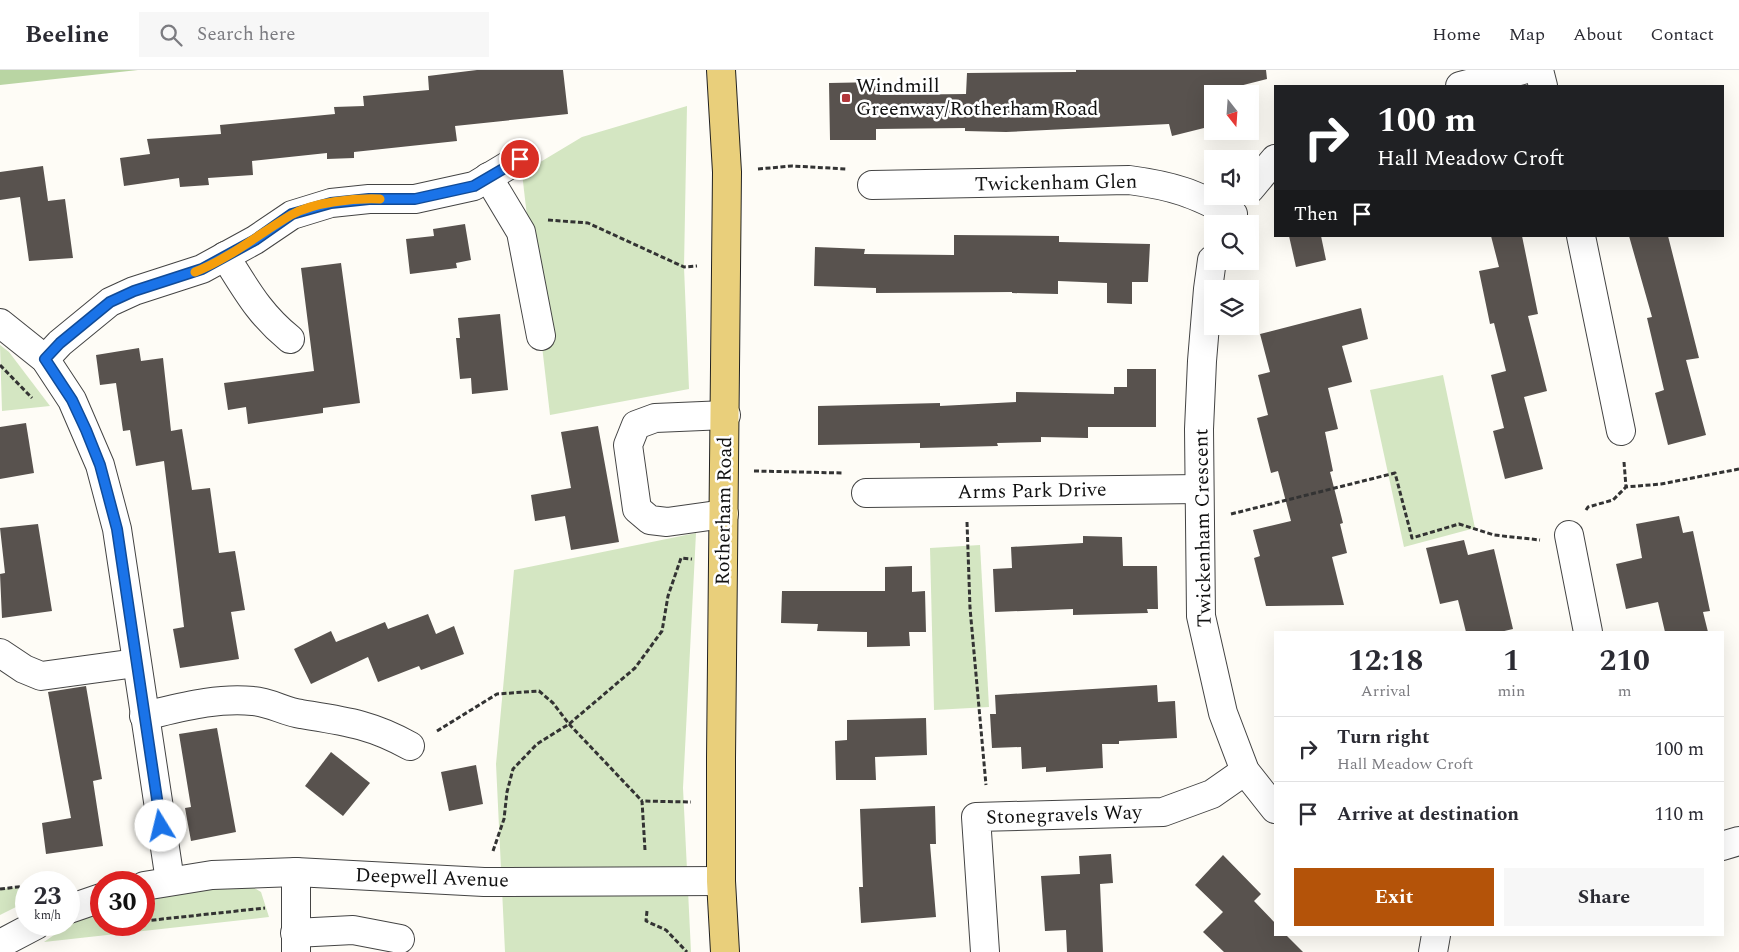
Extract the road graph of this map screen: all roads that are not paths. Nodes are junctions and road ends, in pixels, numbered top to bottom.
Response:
1 (721, 70) edge
2 (1523, 70) edge
3 (1539, 70) edge
4 (1464, 85) edge
5 (1543, 85) edge
6 (520, 159) dead end
7 (1274, 160) edge
8 (488, 178) junction
9 (1259, 178) edge
10 (872, 185) road end
11 (1236, 211) edge
12 (1581, 237) edge
13 (225, 256) junction
14 (1211, 270) edge
15 (0, 323) edge
16 (541, 336) dead end
17 (290, 339) dead end
18 (45, 359) junction
19 (726, 415) junction
20 (1621, 431) dead end
21 (1199, 489) junction
22 (866, 493) road end
23 (724, 514) junction
24 (1569, 536) road end
25 (1588, 631) edge
26 (0, 653) edge
27 (136, 663) junction
28 (144, 716) junction
29 (410, 746) road end
30 (1245, 771) junction
31 (1274, 808) edge
32 (1739, 842) edge
33 (1724, 846) edge
34 (296, 872) junction
35 (170, 881) junction
36 (721, 881) junction
37 (155, 884) edge
38 (296, 931) edge
39 (15, 936) edge
40 (1436, 936) edge
41 (400, 939) dead end
42 (0, 944) edge
43 (725, 952) edge
44 (985, 952) edge
45 (1433, 952) edge

1 - 19 main road, Rotherham Road
2 - 4 street
3 - 5 street
6 - 8 street
7 - 9 street
8 - 13 street
8 - 16 street
10 - 11 street, Twickenham Glen
12 - 20 street
13 - 17 street
13 - 18 street
14 - 21 street, Twickenham Crescent
15 - 18 street
18 - 27 street
19 - 23 main road, Rotherham Road
19 - 23 street
21 - 22 street, Arms Park Drive
21 - 30 street, Twickenham Crescent
23 - 36 main road, Rotherham Road
24 - 25 street
26 - 27 street
27 - 28 street
28 - 29 street
28 - 35 street
30 - 31 street, Twickenham Crescent
30 - 44 street, Stonegravels Way
32 - 33 street
34 - 35 street, Deepwell Avenue
34 - 36 street, Deepwell Avenue
34 - 38 street
35 - 37 street, Deepwell Avenue
36 - 43 main road, Rotherham Road
38 - 41 street
39 - 42 street
40 - 45 street

